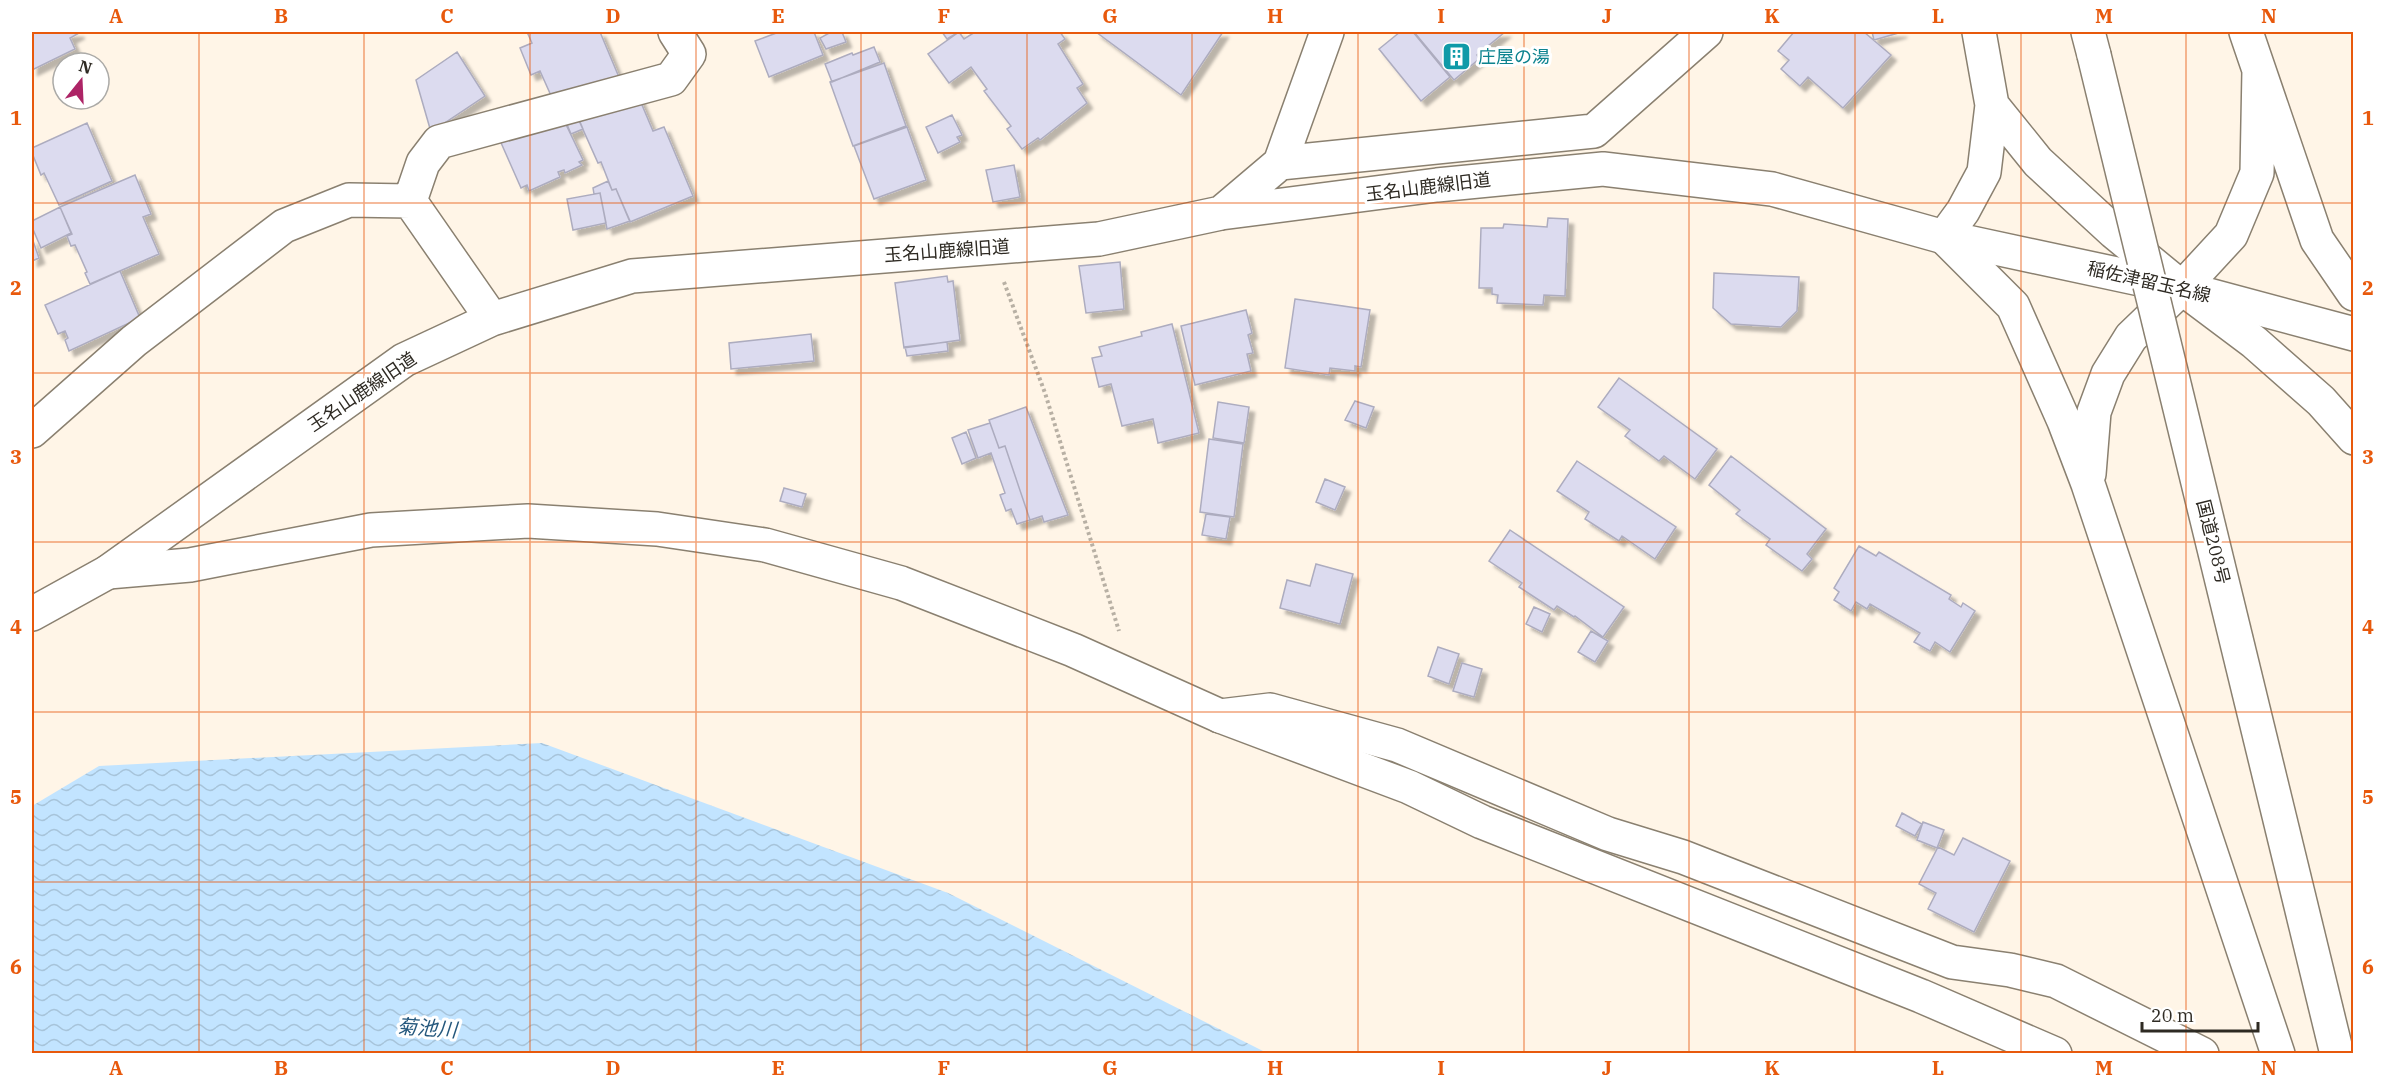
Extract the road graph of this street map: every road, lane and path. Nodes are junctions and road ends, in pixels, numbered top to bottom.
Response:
1 (675, 32) edge
2 (1327, 32) edge
3 (1706, 32) edge
4 (1979, 32) edge
5 (2246, 32) edge
6 (2091, 43) edge
7 (2259, 70) junction
8 (1992, 105) junction
9 (1280, 163) junction
10 (410, 201) junction
11 (1221, 213) junction
12 (1944, 237) junction
13 (991, 248) junction
14 (2181, 288) junction
15 (2354, 294) edge
16 (492, 319) junction
17 (2354, 334) edge
18 (32, 431) edge
19 (2354, 438) edge
20 (2088, 484) junction
21 (108, 572) junction
22 (32, 614) edge
23 (1125, 674) junction
24 (1220, 716) junction
25 (2055, 1053) edge
26 (2202, 1053) edge
27 (2278, 1053) edge
28 (2337, 1053) edge

1 - 10 main road
2 - 9 main road
3 - 9 main road
4 - 8 main road
5 - 7 main road
6 - 28 main road, 国道208号, bridge
7 - 14 main road
7 - 15 main road
8 - 12 main road
8 - 14 main road
9 - 11 main road
10 - 16 main road
10 - 18 main road
11 - 12 main road, 玉名山鹿線旧道
11 - 13 main road, 玉名山鹿線旧道
12 - 14 main road, 稲佐津留玉名線
12 - 20 main road
13 - 16 main road, 玉名山鹿線旧道
13 - 23 path
14 - 17 main road, 稲佐津留玉名線
14 - 19 main road
14 - 20 main road
16 - 21 main road, 玉名山鹿線旧道
20 - 27 main road
21 - 22 main road, 玉名山鹿線旧道
21 - 23 main road
23 - 24 main road
24 - 25 main road
24 - 26 main road

